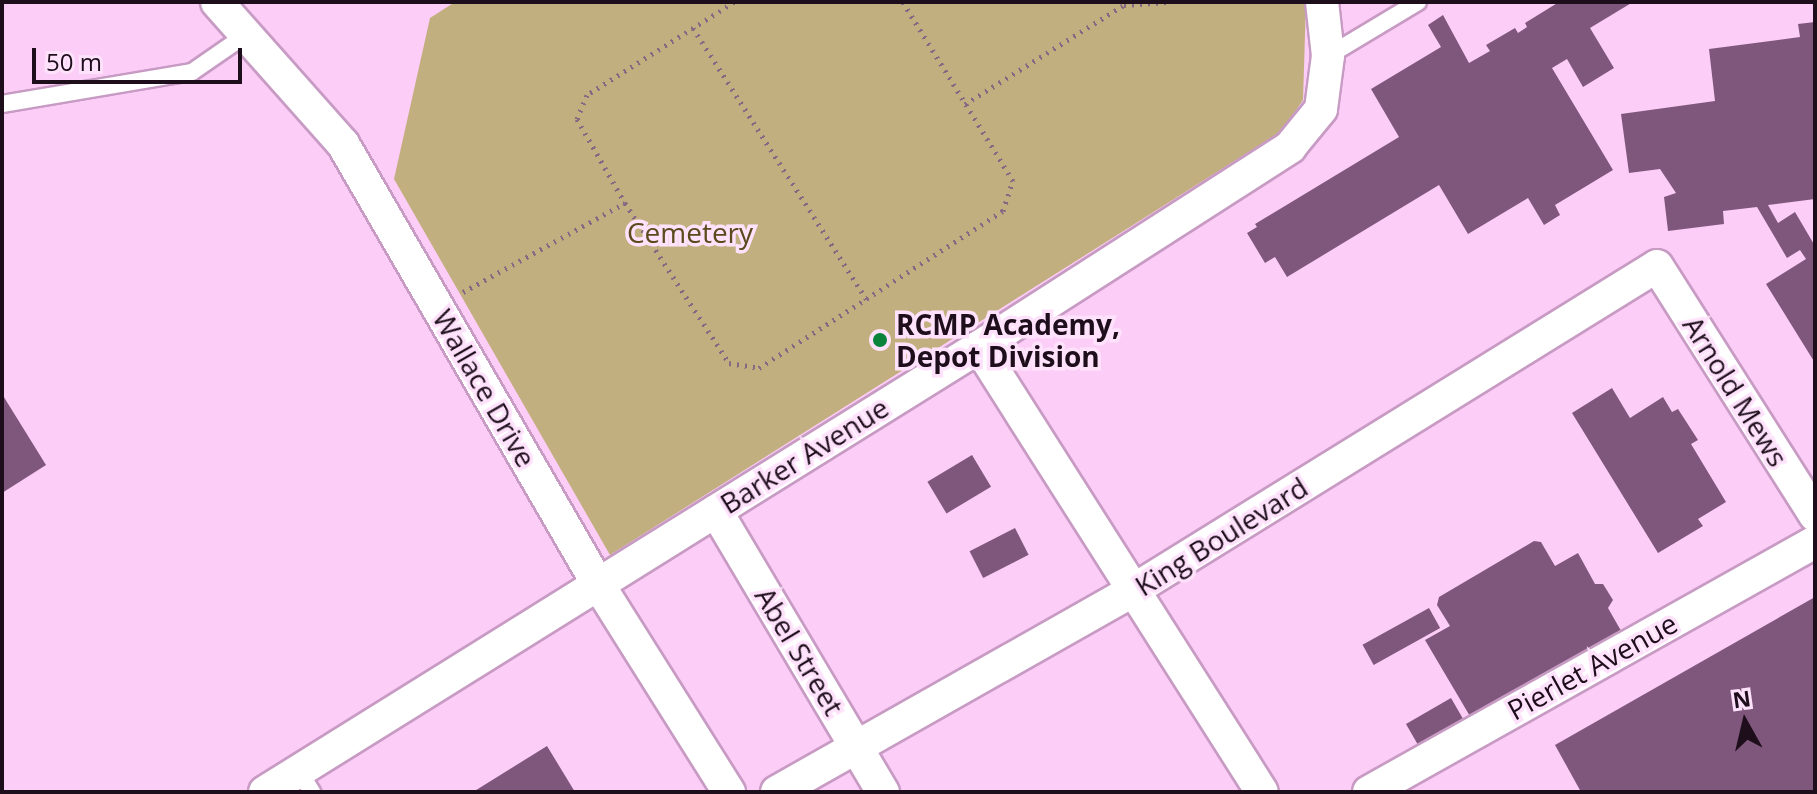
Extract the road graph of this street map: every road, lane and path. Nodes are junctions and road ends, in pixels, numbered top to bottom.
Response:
1 (217, 2) edge
2 (734, 2) edge
3 (903, 2) edge
4 (1168, 2) edge
5 (1322, 2) edge
6 (1418, 2) edge
7 (693, 28) junction
8 (247, 34) junction
9 (1328, 56) junction
10 (2, 104) edge
11 (965, 104) junction
12 (625, 203) junction
13 (1657, 266) joint
14 (866, 299) junction
15 (437, 306) junction
16 (979, 347) junction
17 (716, 511) junction
18 (1815, 515) edge
19 (1815, 542) edge
20 (598, 584) junction
21 (1132, 591) junction
22 (857, 744) junction
23 (306, 781) edge
24 (265, 792) edge
25 (729, 792) edge
26 (777, 792) edge
27 (883, 792) edge
28 (1262, 792) edge
29 (1369, 792) edge

1 - 8 street, Wallace Drive
2 - 7 path
3 - 11 path
4 - 11 path
5 - 9 street, Barker Avenue
6 - 9 lane
7 - 12 path
7 - 14 path
8 - 10 lane
8 - 15 street, Wallace Drive
9 - 16 street, Barker Avenue
11 - 14 path
12 - 14 path
12 - 15 path
13 - 18 street, Arnold Mews
13 - 21 street, King Boulevard
15 - 20 street, Wallace Drive
16 - 17 street, Barker Avenue
16 - 21 street
17 - 20 street, Barker Avenue
17 - 22 street, Abel Street
19 - 29 street, Pierlet Avenue
20 - 23 street, Barker Avenue
20 - 25 street, Wallace Drive
21 - 22 street, King Boulevard
21 - 28 street
22 - 26 street, King Boulevard
22 - 27 street, Abel Street
23 - 24 street, Barker Avenue

